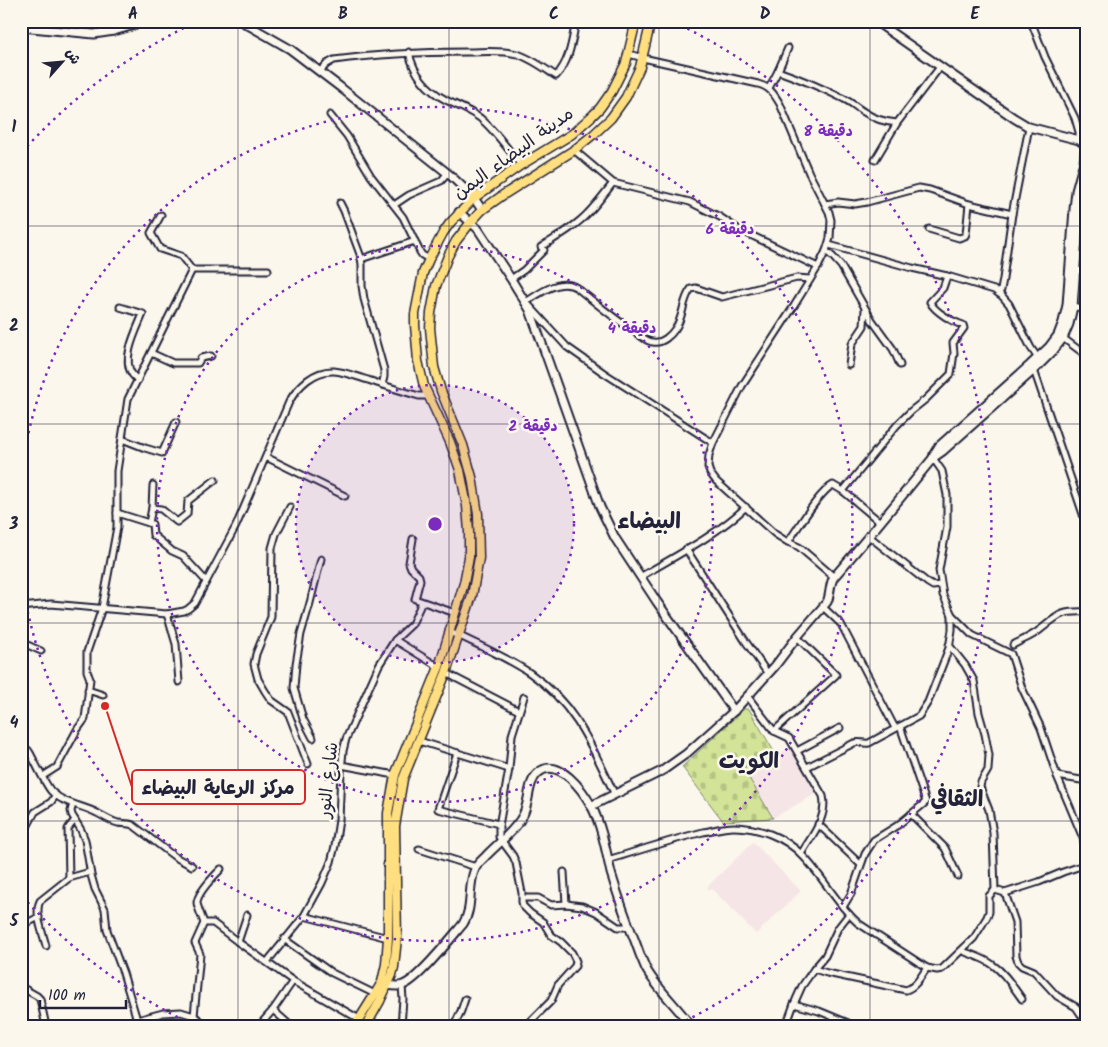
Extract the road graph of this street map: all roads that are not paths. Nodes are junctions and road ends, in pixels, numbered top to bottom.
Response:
1 (148, 21) edge
2 (241, 21) edge
3 (576, 21) edge
4 (636, 21) edge
5 (651, 21) edge
6 (875, 21) edge
7 (1031, 21) edge
8 (21, 27) edge
9 (788, 48) dead end
10 (409, 52) junction
11 (629, 54) junction
12 (643, 58) junction
13 (940, 67) junction
14 (320, 71) junction
15 (778, 71) junction
16 (769, 88) junction
17 (330, 115) dead end
18 (897, 123) junction
19 (1029, 127) junction
20 (1079, 140) junction
21 (1086, 145) edge
22 (574, 150) junction
23 (875, 160) dead end
24 (521, 166) junction
25 (448, 173) junction
26 (1087, 177) edge
27 (613, 183) junction
28 (1085, 192) edge
29 (474, 198) junction
30 (340, 203) dead end
31 (394, 204) junction
32 (825, 204) junction
33 (969, 204) junction
34 (482, 210) junction
35 (459, 212) junction
36 (1012, 214) junction
37 (161, 215) dead end
38 (471, 222) junction
39 (929, 229) dead end
40 (415, 241) junction
41 (829, 245) junction
42 (826, 251) junction
43 (361, 259) junction
44 (429, 259) junction
45 (818, 267) junction
46 (192, 270) junction
47 (268, 270) dead end
48 (1076, 270) junction
49 (1087, 271) edge
50 (947, 276) junction
51 (511, 279) junction
52 (810, 279) junction
53 (998, 293) junction
54 (526, 302) junction
55 (120, 306) dead end
56 (864, 306) junction
57 (1073, 306) junction
58 (1087, 308) edge
59 (1063, 338) junction
60 (151, 353) junction
61 (211, 356) dead end
62 (1087, 356) edge
63 (1040, 361) junction
64 (900, 364) dead end
65 (849, 365) dead end
66 (1032, 368) junction
67 (138, 380) junction
68 (382, 385) junction
69 (441, 391) junction
70 (428, 396) junction
71 (176, 422) dead end
72 (122, 439) junction
73 (714, 443) junction
74 (266, 457) junction
75 (933, 458) junction
76 (215, 480) dead end
77 (153, 485) dead end
78 (843, 491) junction
79 (345, 496) dead end
80 (746, 507) junction
81 (152, 508) junction
82 (290, 508) dead end
83 (118, 513) junction
84 (880, 522) junction
85 (149, 523) junction
86 (1087, 526) edge
87 (870, 537) junction
88 (413, 540) dead end
89 (788, 542) junction
90 (686, 549) junction
91 (321, 559) dead end
92 (640, 576) junction
93 (834, 577) junction
94 (206, 581) junction
95 (940, 585) junction
96 (422, 602) junction
97 (21, 607) edge
98 (823, 607) junction
99 (102, 608) junction
100 (455, 612) junction
101 (1087, 612) edge
102 (167, 614) junction
103 (952, 615) junction
104 (450, 633) junction
105 (458, 636) junction
106 (797, 637) junction
107 (395, 640) junction
108 (21, 642) edge
109 (949, 645) junction
110 (1014, 646) dead end
111 (41, 651) dead end
112 (439, 666) junction
113 (446, 673) junction
114 (768, 674) junction
115 (179, 682) dead end
116 (88, 690) junction
117 (103, 695) dead end
118 (524, 697) dead end
119 (748, 697) junction
120 (519, 710) junction
121 (734, 712) junction
122 (897, 727) junction
123 (840, 728) dead end
124 (774, 731) junction
125 (313, 738) dead end
126 (419, 741) junction
127 (21, 750) edge
128 (797, 750) junction
129 (457, 753) junction
130 (308, 764) dead end
131 (341, 765) junction
132 (807, 767) junction
133 (509, 770) junction
134 (395, 775) junction
135 (43, 776) junction
136 (1057, 776) junction
137 (1087, 781) edge
138 (56, 795) junction
139 (615, 795) junction
140 (73, 804) junction
141 (591, 806) junction
142 (911, 814) junction
143 (75, 820) junction
144 (499, 824) junction
145 (818, 824) junction
146 (21, 831) edge
147 (501, 841) junction
148 (419, 849) dead end
149 (801, 854) junction
150 (1087, 854) edge
151 (608, 860) junction
152 (860, 864) junction
153 (1087, 864) edge
154 (192, 866) dead end
155 (221, 868) dead end
156 (476, 868) junction
157 (90, 872) junction
158 (564, 872) dead end
159 (958, 876) dead end
160 (69, 878) junction
161 (995, 890) junction
162 (1005, 893) junction
163 (523, 898) junction
164 (566, 904) junction
165 (843, 907) junction
166 (848, 914) junction
167 (247, 915) dead end
168 (304, 916) junction
169 (39, 917) junction
170 (204, 923) junction
171 (21, 926) edge
172 (629, 927) junction
173 (388, 938) junction
174 (284, 939) junction
175 (238, 942) junction
176 (46, 946) dead end
177 (962, 951) junction
178 (267, 962) junction
179 (814, 968) junction
180 (926, 968) junction
181 (293, 981) junction
182 (388, 985) junction
183 (402, 986) junction
184 (21, 987) edge
185 (375, 994) junction
186 (1022, 999) dead end
187 (465, 1000) dead end
188 (794, 1004) junction
189 (273, 1010) junction
190 (194, 1016) junction
191 (137, 1020) junction
192 (357, 1022) edge
193 (848, 1023) dead end
194 (46, 1026) edge
195 (106, 1026) edge
196 (162, 1026) edge
197 (208, 1026) edge
198 (259, 1026) edge
199 (291, 1026) edge
200 (366, 1026) edge
201 (401, 1026) edge
202 (454, 1026) edge
203 (526, 1026) edge
204 (691, 1026) edge
205 (786, 1026) edge
206 (1079, 1026) edge

1 - 8 street
2 - 14 street
3 - 10 street
4 - 11 main road, مدينة البيضاء اليمن
5 - 12 main road, مدينة البيضاء اليمن
6 - 13 street
7 - 20 street
9 - 15 street
10 - 14 street
10 - 24 street
11 - 12 street
11 - 24 main road, مدينة البيضاء اليمن
12 - 16 street
12 - 22 main road, مدينة البيضاء اليمن
13 - 18 street
13 - 19 street
14 - 25 street
15 - 16 street
15 - 18 street
16 - 32 street
17 - 31 street
18 - 23 street
19 - 20 street
19 - 36 street
20 - 21 street
21 - 63 street
22 - 27 street
22 - 34 main road, مدينة البيضاء اليمن
24 - 29 main road, مدينة البيضاء اليمن
25 - 29 street
25 - 31 street
26 - 28 street
27 - 45 street
27 - 51 street
28 - 48 street
29 - 34 street
29 - 35 main road, مدينة البيضاء اليمن
30 - 43 street
31 - 40 street
32 - 33 street
32 - 41 street
33 - 36 street
33 - 39 street
34 - 38 main road, مدينة البيضاء اليمن
35 - 38 street
35 - 44 main road, مدينة البيضاء اليمن
36 - 53 street
37 - 46 street
38 - 51 street
38 - 69 main road, مدينة البيضاء اليمن
40 - 43 street
40 - 44 street
41 - 42 street
41 - 50 street
42 - 45 street
42 - 56 street
43 - 68 street
44 - 70 main road, مدينة البيضاء اليمن
45 - 52 street
46 - 47 street
46 - 60 street
48 - 49 street
48 - 57 street
50 - 53 street
50 - 78 street
51 - 54 street
52 - 54 street
52 - 73 street
53 - 63 street
54 - 73 street
54 - 92 street
55 - 67 street
56 - 64 street
56 - 65 street
57 - 58 street
57 - 59 street
59 - 62 street
59 - 63 street
60 - 61 street
60 - 67 street
63 - 66 street
66 - 75 street
66 - 86 street
67 - 72 street
68 - 70 street
68 - 74 street
69 - 70 main road
69 - 105 main road, مدينة البيضاء اليمن
70 - 100 main road, مدينة البيضاء اليمن
71 - 72 street
72 - 83 street
73 - 80 street
74 - 79 street
74 - 94 street
75 - 84 street
75 - 95 street
76 - 81 street
77 - 81 street
78 - 84 street
78 - 89 street
80 - 89 street
80 - 90 street
81 - 85 street
82 - 130 street
83 - 85 street
83 - 99 street
84 - 87 street
85 - 94 street
87 - 93 street
87 - 95 street
88 - 96 street
89 - 93 street
90 - 92 street
90 - 114 street
91 - 125 street
92 - 121 street
93 - 98 street
94 - 102 street
95 - 103 street
96 - 100 street
96 - 107 street, شارع النور
97 - 99 street
98 - 106 street
98 - 122 street
99 - 102 street
99 - 116 street
100 - 104 main road, مدينة البيضاء اليمن
101 - 110 street
102 - 115 street
103 - 109 street
103 - 136 street
104 - 105 street
104 - 112 main road, مدينة البيضاء اليمن
105 - 113 main road, مدينة البيضاء اليمن
105 - 139 street
106 - 114 street
106 - 124 street
107 - 112 street
107 - 131 street, شارع النور
108 - 111 street
109 - 122 street
109 - 161 street
112 - 134 main road, مدينة البيضاء اليمن
113 - 120 street
113 - 126 main road, مدينة البيضاء اليمن
114 - 119 street
116 - 117 street
116 - 135 street
118 - 120 street
119 - 121 street
119 - 124 street
120 - 133 street
121 - 139 street
122 - 132 street
122 - 142 street
123 - 128 street
124 - 128 street
126 - 129 street
126 - 182 main road, مدينة البيضاء اليمن
127 - 135 street
128 - 132 street
129 - 133 street
129 - 144 street
131 - 134 street
131 - 168 street, شارع النور
132 - 145 street
133 - 144 street
134 - 173 main road, مدينة البيضاء اليمن
135 - 138 street
136 - 137 street
136 - 150 street
138 - 140 street
138 - 146 street
139 - 141 street
140 - 143 street
140 - 154 street
141 - 147 street
141 - 151 street
142 - 152 street
142 - 159 street
143 - 157 street
143 - 160 street
144 - 147 street
145 - 149 street
145 - 152 street
147 - 156 street
147 - 163 street
148 - 156 street
149 - 151 street
149 - 165 street
151 - 172 street
152 - 165 street
153 - 162 street
155 - 170 street
156 - 183 street
157 - 160 street
157 - 191 street
158 - 164 street
160 - 169 street
161 - 162 street
161 - 177 street
162 - 206 street
163 - 164 street
163 - 203 street
164 - 172 street
165 - 166 street
166 - 179 street
166 - 180 street
167 - 175 street
168 - 173 street
168 - 174 street, شارع النور
169 - 171 street
169 - 176 street
170 - 175 street
170 - 190 street
172 - 204 street
173 - 185 main road, مدينة البيضاء اليمن
174 - 178 street, شارع النور
174 - 185 street
175 - 178 street
177 - 180 street
177 - 186 street
178 - 181 street
179 - 180 street
179 - 188 street
181 - 189 street
181 - 192 street
182 - 183 street
182 - 200 main road, مدينة البيضاء اليمن
183 - 201 street
184 - 194 street
185 - 192 main road, مدينة البيضاء اليمن
187 - 202 street
188 - 193 street
188 - 205 street
189 - 198 street
189 - 199 street
190 - 191 street
190 - 197 street
191 - 195 street
191 - 196 street

